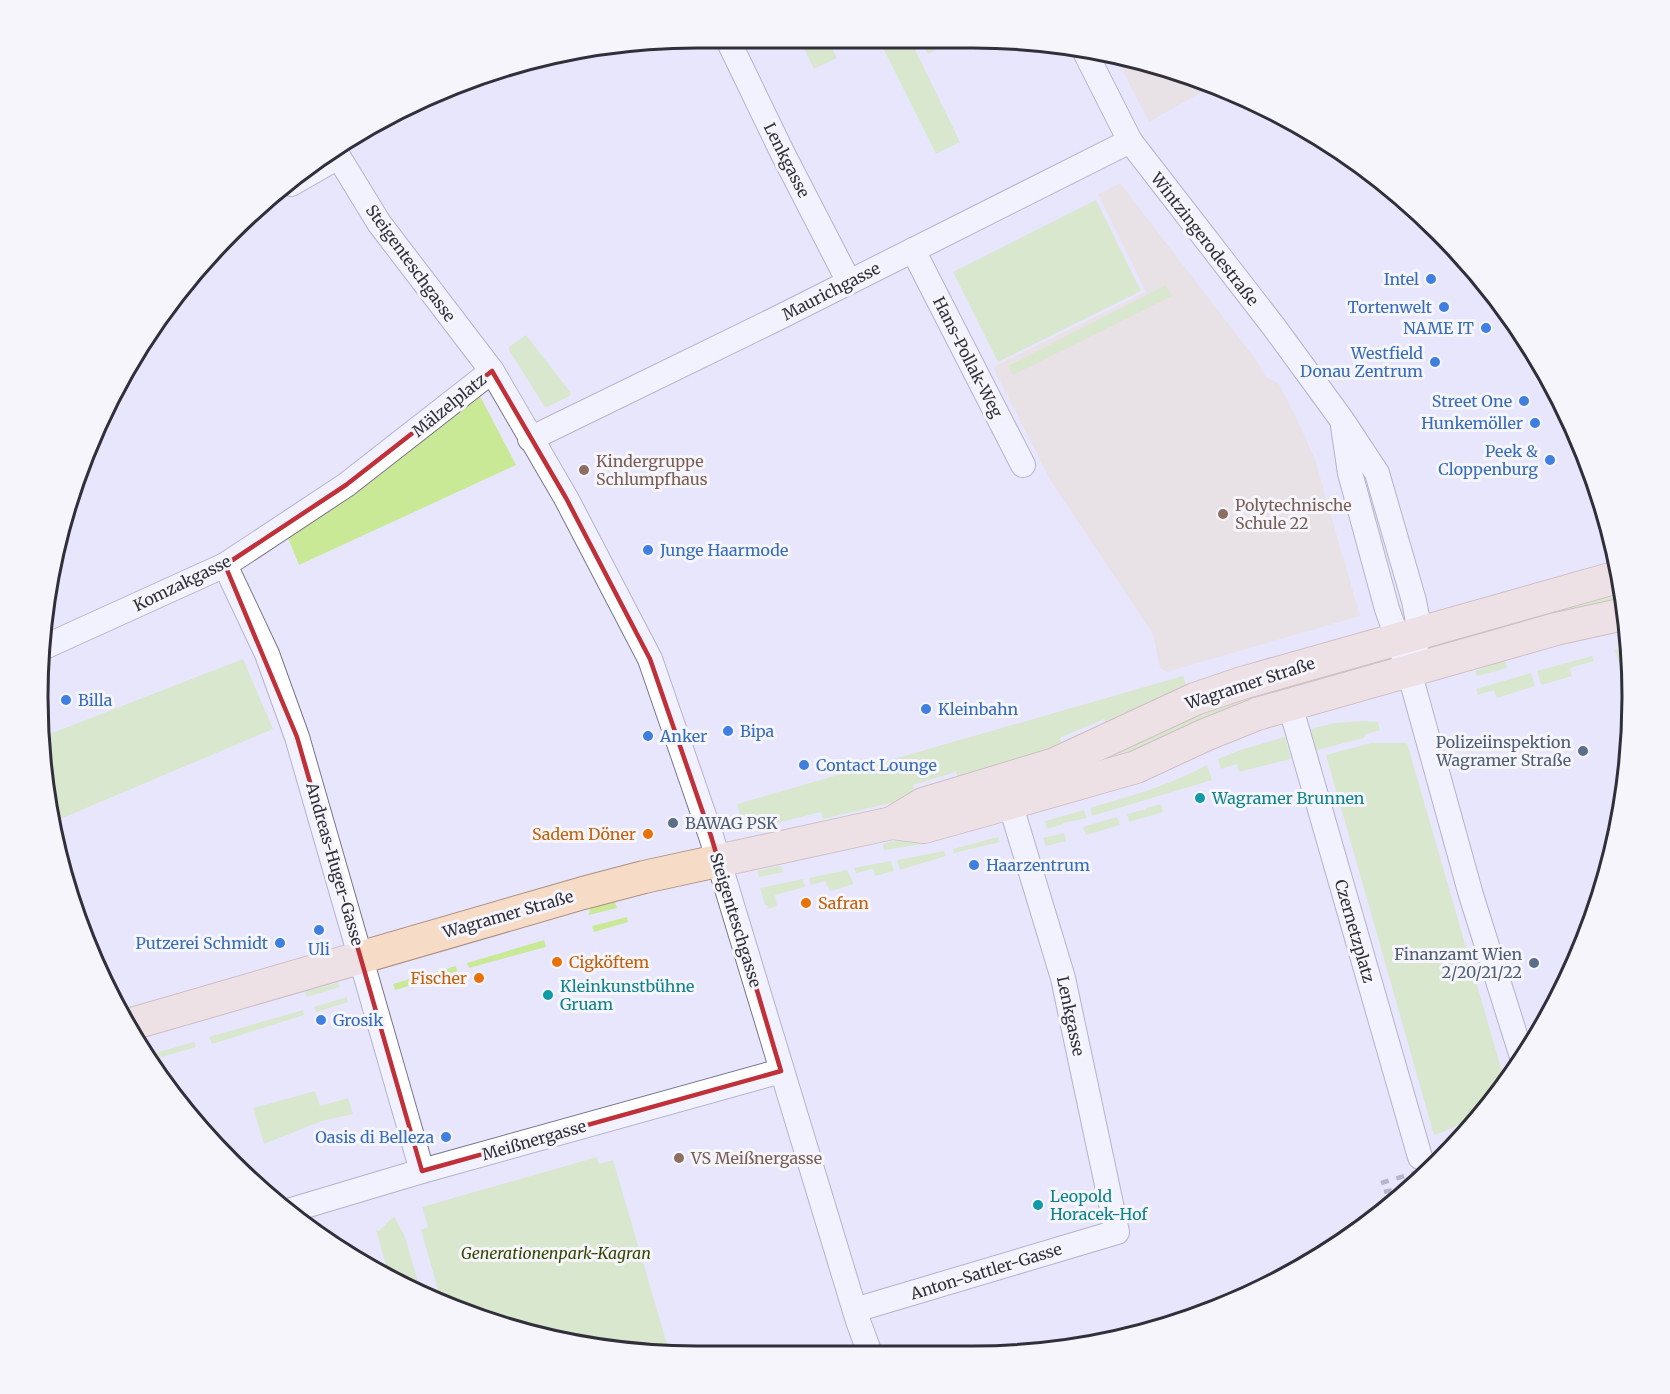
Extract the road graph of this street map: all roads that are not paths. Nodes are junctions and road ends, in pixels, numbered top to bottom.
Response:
1 (731, 48) edge
2 (1088, 58) edge
3 (1130, 141) junction
4 (337, 156) edge
5 (913, 250) junction
6 (849, 282) junction
7 (492, 371) junction
8 (530, 439) junction
9 (376, 464) joint
10 (1023, 465) dead end
11 (566, 498) joint
12 (225, 565) junction
13 (1611, 579) edge
14 (1616, 616) edge
15 (1408, 635) junction
16 (50, 645) edge
17 (1409, 671) junction
18 (1290, 705) junction
19 (1010, 803) junction
20 (892, 823) junction
21 (719, 860) junction
22 (362, 957) junction
23 (136, 1023) edge
24 (1519, 1048) edge
25 (781, 1071) junction
26 (1420, 1157) dead end
27 (422, 1171) junction
28 (297, 1208) edge
29 (1117, 1232) joint
30 (855, 1310) junction
31 (868, 1346) edge

1 - 6 street, Lenkgasse
2 - 3 street, Wintzingerodestraße
3 - 5 street, Maurichgasse
3 - 15 street, Wintzingerodestraße
4 - 7 street, Steigenteschgasse
5 - 6 street, Maurichgasse
5 - 10 street, Hans-Pollak-Weg
6 - 8 street, Maurichgasse
7 - 8 street, Mälzelplatz
7 - 9 street, Mälzelplatz
8 - 11 street, Mälzelplatz
9 - 12 street, Komzakgasse
11 - 21 street, Steigenteschgasse
12 - 16 street, Komzakgasse
12 - 22 street, Andreas-Huger-Gasse
13 - 15 main road, Wagramer Straße
14 - 17 main road, Wagramer Straße
15 - 17 street, Wintzingerodestraße
15 - 20 main road, Wagramer Straße
17 - 18 main road, Wagramer Straße
17 - 24 street
18 - 19 main road, Wagramer Straße
18 - 26 street, Czernetzplatz
19 - 20 main road, Wagramer Straße
19 - 29 street, Lenkgasse
20 - 21 main road, Wagramer Straße
21 - 22 main road, Wagramer Straße
21 - 25 street, Steigenteschgasse
22 - 23 main road, Wagramer Straße
22 - 27 street, Andreas-Huger-Gasse
25 - 27 street, Meißnergasse
25 - 30 street, Steigenteschgasse
27 - 28 street, Meißnergasse
29 - 30 street, Anton-Sattler-Gasse
30 - 31 street, Steigenteschgasse

